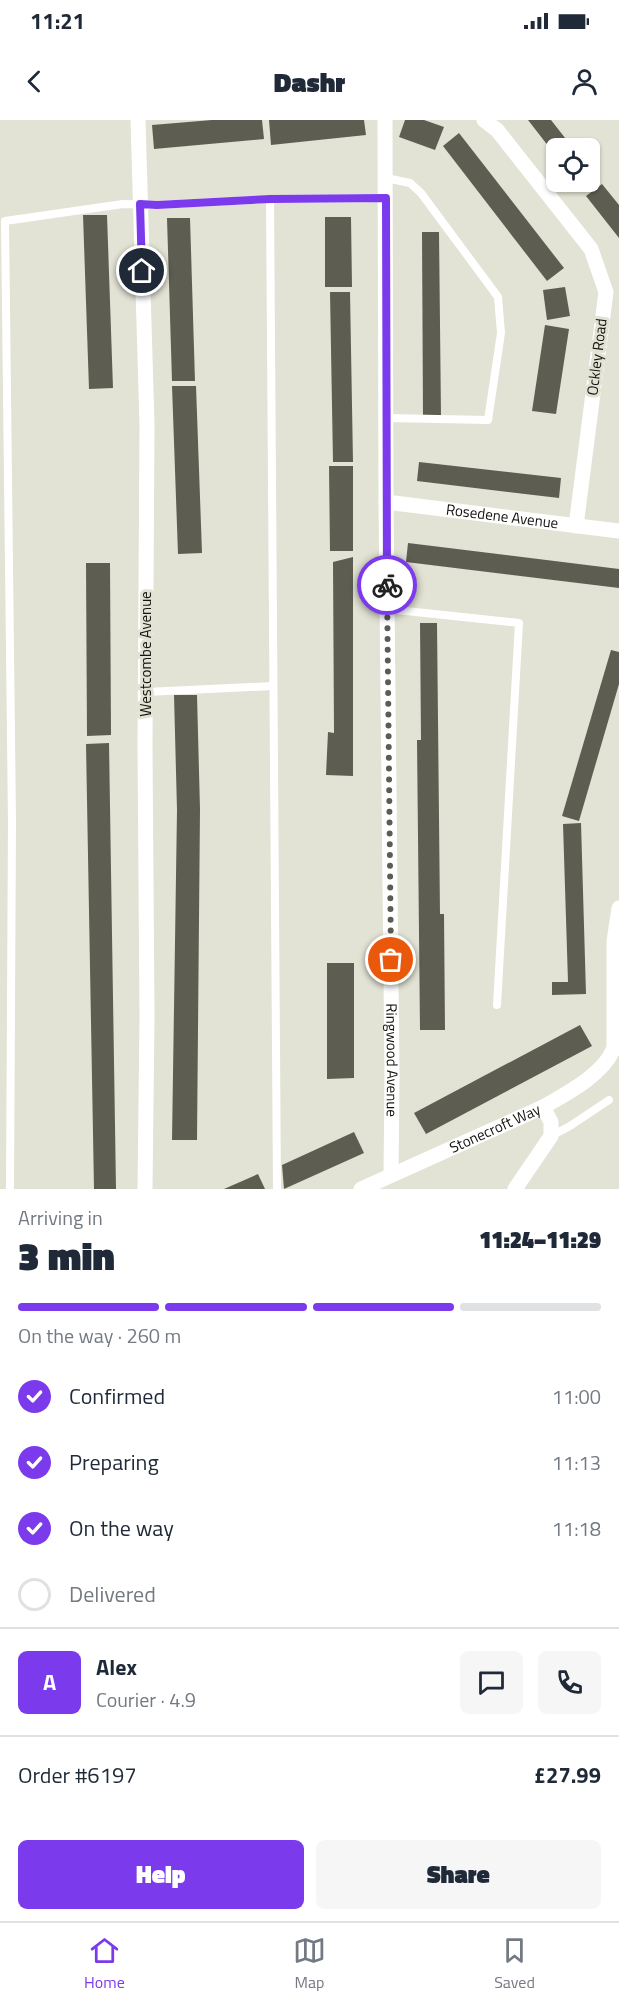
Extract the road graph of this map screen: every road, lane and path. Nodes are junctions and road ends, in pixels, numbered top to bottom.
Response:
1 (138, 120) edge
2 (386, 120) edge
3 (484, 120) edge
4 (386, 178) junction
5 (386, 198) junction
6 (270, 199) junction
7 (140, 204) junction
8 (387, 418) junction
9 (386, 502) junction
10 (576, 526) junction
11 (619, 531) edge
12 (387, 609) junction
13 (273, 686) junction
14 (146, 692) junction
15 (619, 908) edge
16 (496, 1005) dead end
17 (609, 1100) dead end
18 (543, 1107) junction
19 (551, 1136) junction
20 (392, 1174) junction
21 (10, 1189) edge
22 (145, 1189) edge
23 (277, 1189) edge
24 (361, 1189) edge
25 (515, 1189) edge

1 - 7 street, Westcombe Avenue
2 - 4 street, Ringwood Avenue
3 - 10 street, Ockley Road
4 - 5 street, Ringwood Avenue
4 - 8 lane
5 - 6 lane
5 - 8 street, Ringwood Avenue
6 - 7 lane
6 - 13 lane
7 - 14 street, Westcombe Avenue
7 - 21 lane
8 - 9 street, Ringwood Avenue
9 - 10 street, Rosedene Avenue
9 - 12 street, Ringwood Avenue
10 - 11 street, Rosedene Avenue
12 - 16 lane
12 - 20 street, Ringwood Avenue
13 - 14 lane
13 - 23 lane
14 - 22 street, Westcombe Avenue
15 - 18 street, Stonecroft Way
17 - 19 lane
18 - 19 street
18 - 20 street, Stonecroft Way
19 - 25 street
20 - 24 street, Stonecroft Way

